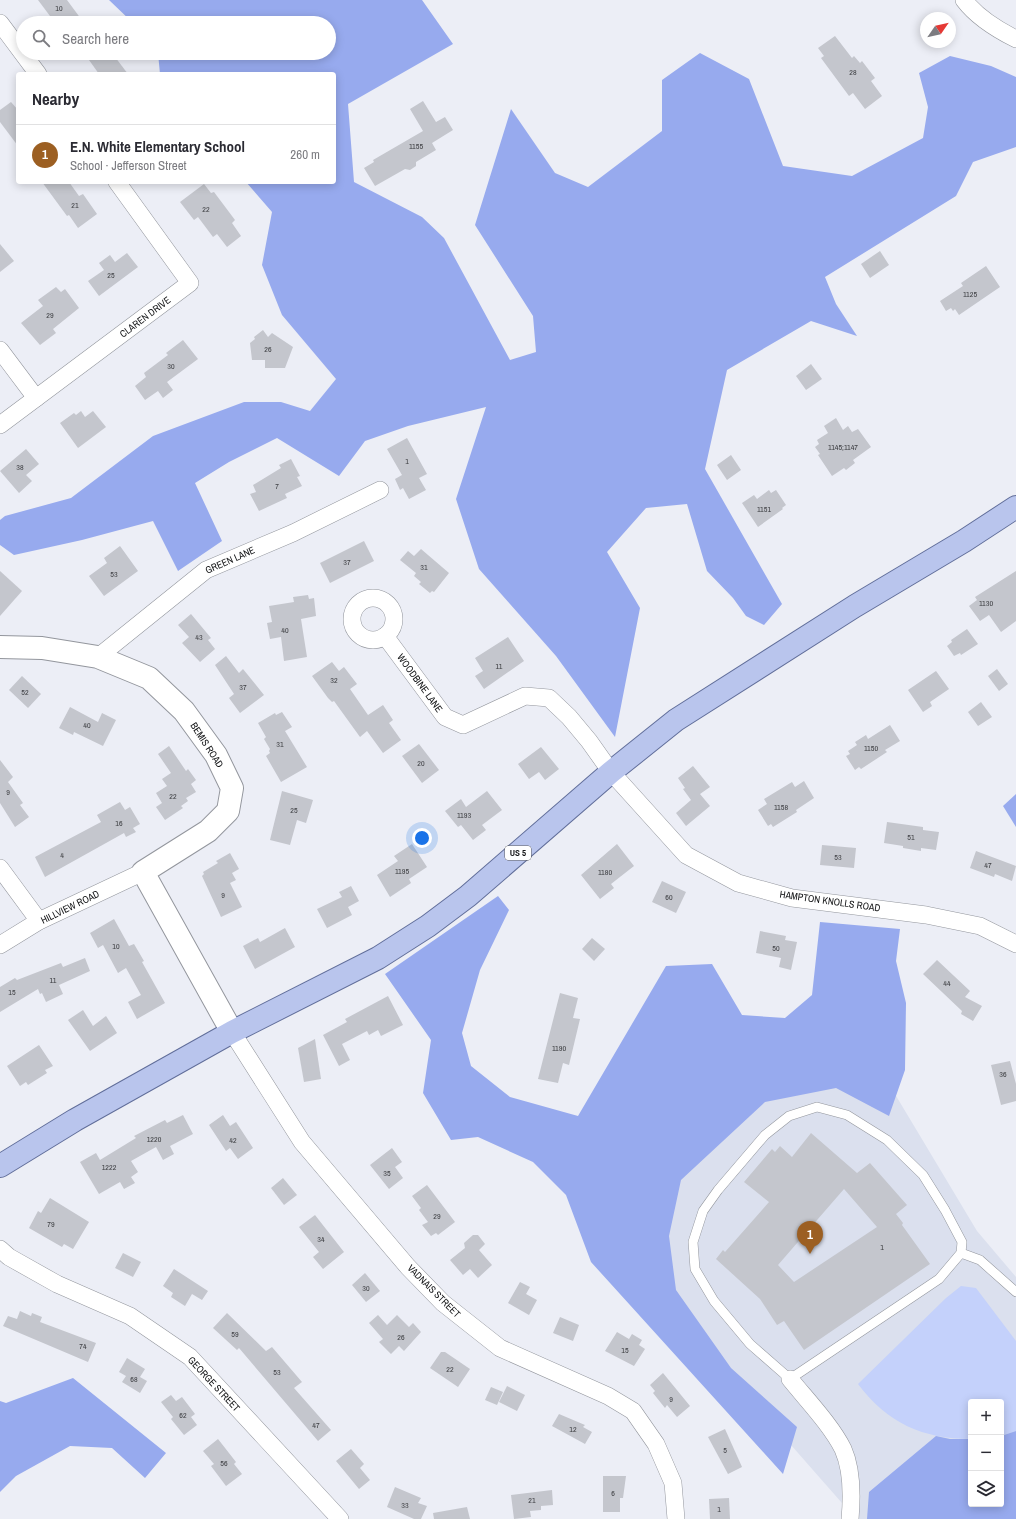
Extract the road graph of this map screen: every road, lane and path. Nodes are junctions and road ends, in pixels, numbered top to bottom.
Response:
1 (964, 0) edge
2 (0, 23) edge
3 (1016, 39) edge
4 (16, 44) edge
5 (28, 60) edge
6 (37, 72) edge
7 (118, 184) edge
8 (0, 350) edge
9 (36, 398) junction
10 (0, 425) edge
11 (380, 490) dead end
12 (1016, 507) edge
13 (385, 636) dead end
14 (0, 647) edge
15 (98, 657) junction
16 (611, 772) junction
17 (0, 868) edge
18 (143, 872) junction
19 (39, 922) junction
20 (1016, 944) edge
21 (0, 945) edge
22 (232, 1032) junction
23 (0, 1166) edge
24 (0, 1249) edge
25 (961, 1253) junction
26 (1016, 1292) edge
27 (790, 1379) junction
28 (340, 1519) edge
29 (676, 1519) edge
30 (850, 1519) edge

1 - 3 street
2 - 4 street
5 - 6 street
7 - 9 street, CLAREN DRIVE
8 - 9 street
9 - 10 street, CLAREN DRIVE
11 - 15 street, GREEN LANE
12 - 16 main road, US 5
13 - 16 street, WOODBINE LANE
14 - 15 street, BEMIS ROAD
15 - 18 street, BEMIS ROAD
16 - 20 street, HAMPTON KNOLLS ROAD
16 - 22 main road, US 5
17 - 19 street
18 - 19 street, HILLVIEW ROAD
18 - 22 street
19 - 21 street, HILLVIEW ROAD
22 - 23 main road, US 5
22 - 29 street, VADNAIS STREET
24 - 28 street, GEORGE STREET
25 - 26 lane
25 - 27 lane
25 - 27 lane
27 - 30 street

